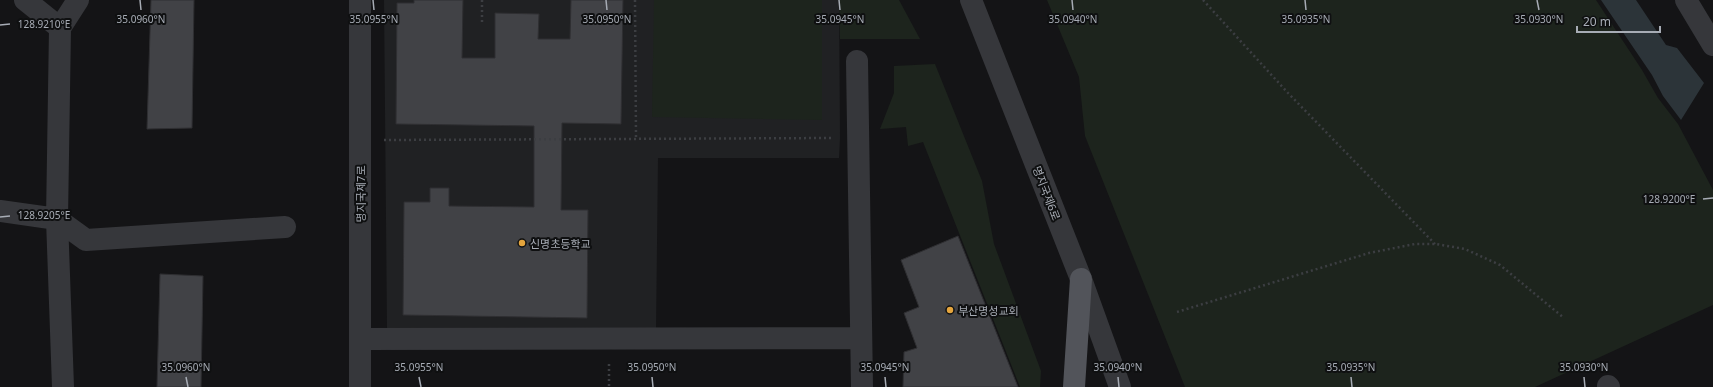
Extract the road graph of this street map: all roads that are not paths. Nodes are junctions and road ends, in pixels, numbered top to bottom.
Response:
1 (25, 0) edge
2 (78, 0) edge
3 (360, 0) edge
4 (971, 0) edge
5 (1686, 0) edge
6 (60, 28) junction
7 (1713, 45) edge
8 (858, 61) dead end
9 (0, 211) edge
10 (57, 219) junction
11 (285, 227) dead end
12 (1081, 279) junction
13 (861, 338) junction
14 (360, 339) junction
15 (63, 387) edge
16 (360, 387) edge
17 (862, 387) edge
18 (1074, 387) edge
19 (1120, 387) edge

1 - 6 street
2 - 6 street
3 - 14 street, 명지국제7로
4 - 12 street, 명지국제6로
5 - 7 street
6 - 10 street
8 - 13 street
9 - 10 street
10 - 11 street
10 - 15 street
12 - 18 main road
12 - 19 street, 명지국제6로
13 - 14 street
13 - 17 street
14 - 16 street, 명지국제7로

